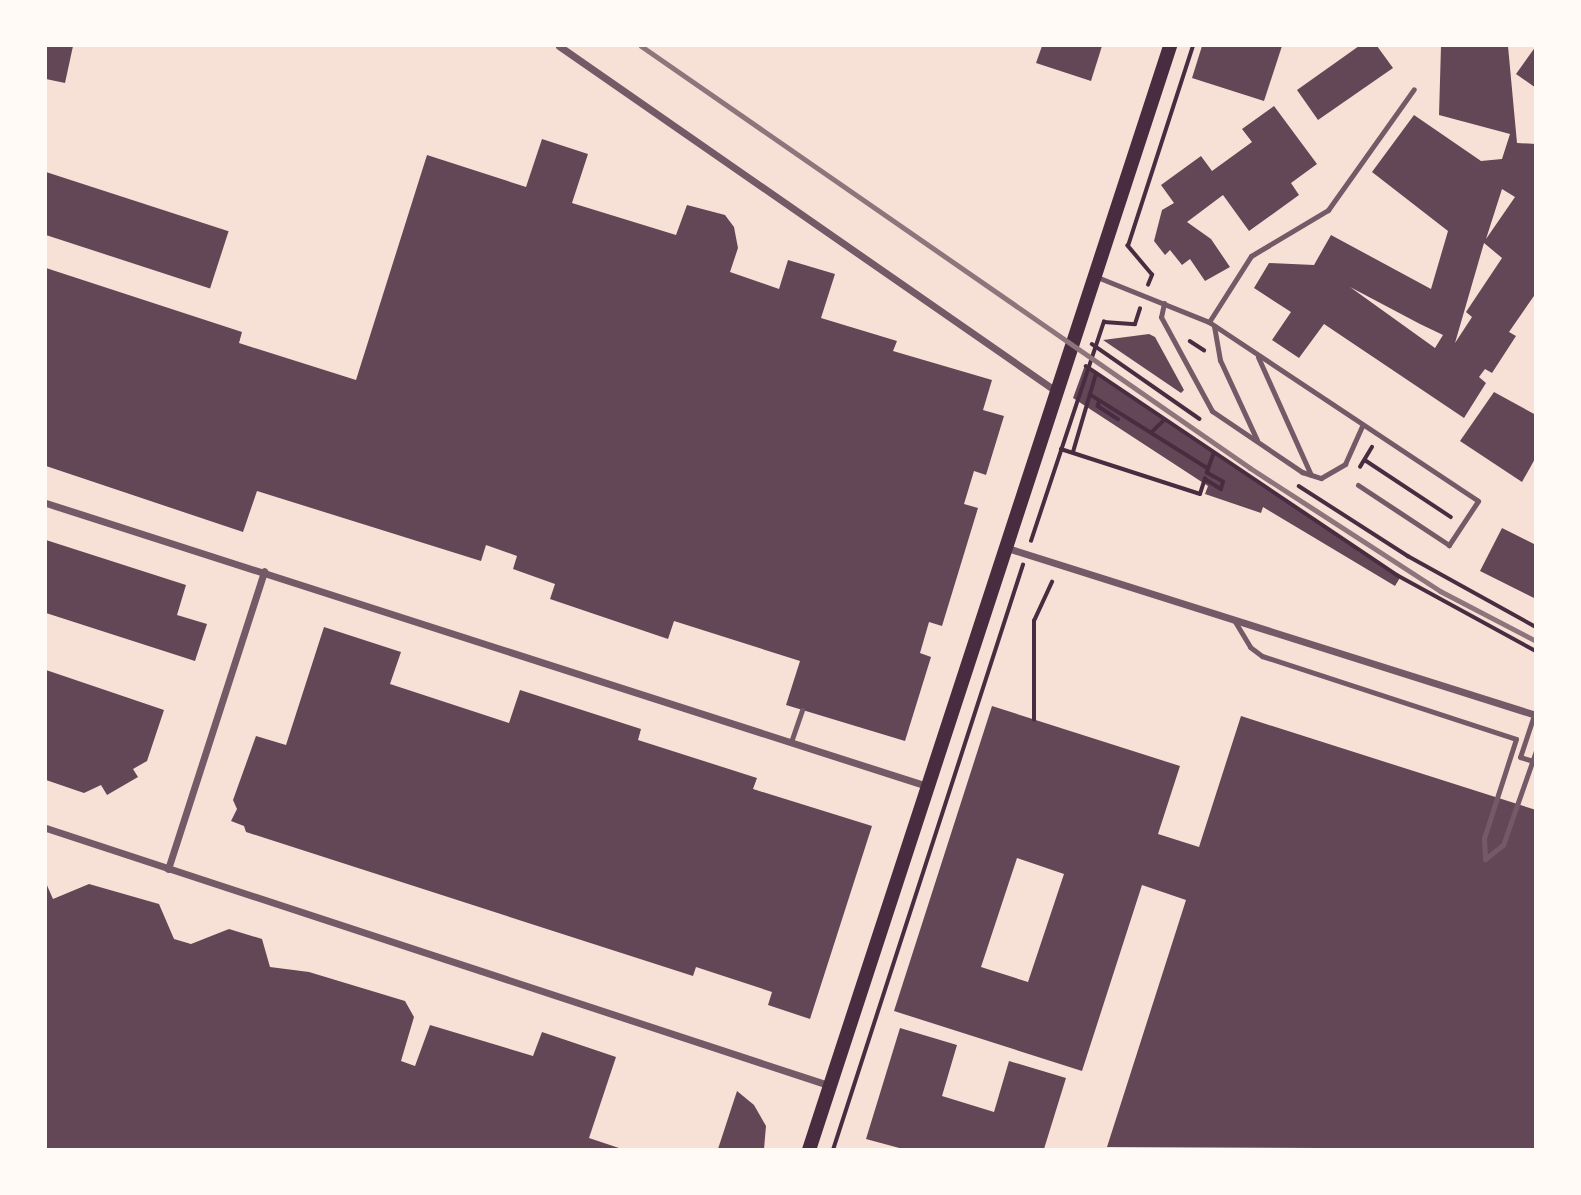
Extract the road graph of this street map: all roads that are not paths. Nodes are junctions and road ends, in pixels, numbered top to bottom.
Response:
1 (559, 46) edge
2 (1170, 46) edge
3 (1414, 89) dead end
4 (1094, 276) junction
5 (1164, 303) junction
6 (1212, 324) junction
7 (1256, 354) junction
8 (1057, 391) junction
9 (1362, 426) junction
10 (1257, 442) junction
11 (1311, 475) junction
12 (1357, 485) road end
13 (46, 503) edge
14 (1003, 546) junction
15 (264, 571) junction
16 (1234, 620) junction
17 (802, 710) dead end
18 (1535, 715) edge
19 (792, 742) junction
20 (1534, 750) edge
21 (1535, 762) edge
22 (927, 786) junction
23 (46, 828) edge
24 (168, 869) junction
25 (828, 1084) junction
26 (808, 1150) edge

1 - 8 street
2 - 4 main road
3 - 6 lane
4 - 5 lane
4 - 8 main road
5 - 6 lane
5 - 10 lane
6 - 7 lane
6 - 10 lane
7 - 9 lane
7 - 11 lane
8 - 14 main road
9 - 11 lane
9 - 12 lane
10 - 11 lane
13 - 15 street
14 - 16 street
14 - 22 main road
15 - 19 street
15 - 24 street
16 - 18 street
16 - 20 lane
17 - 19 lane
18 - 21 lane
19 - 22 street
22 - 25 main road
23 - 24 street
24 - 25 street
25 - 26 main road

